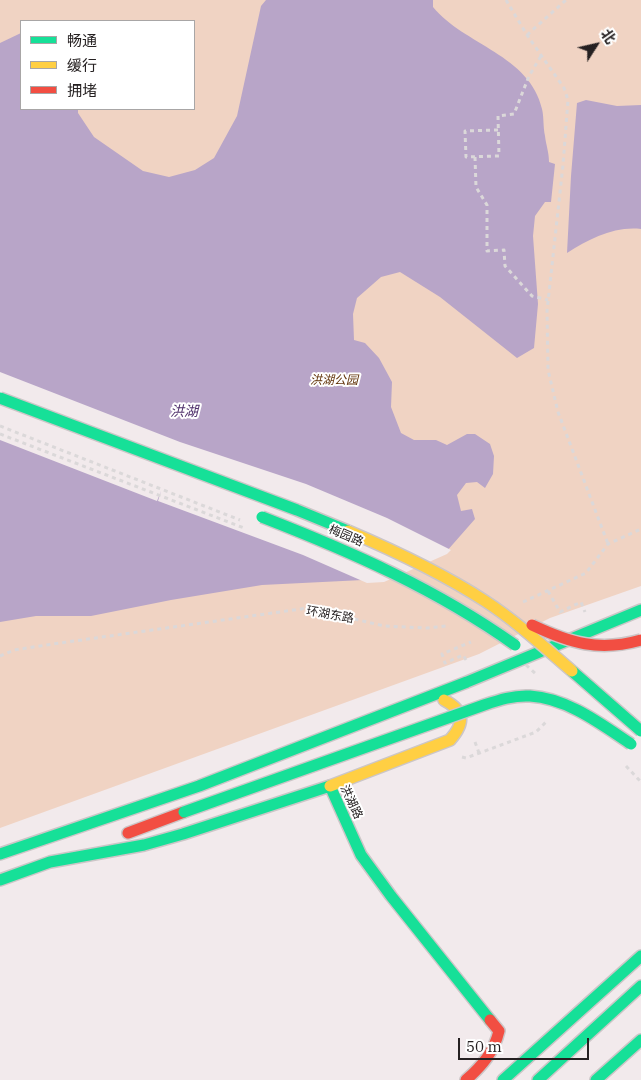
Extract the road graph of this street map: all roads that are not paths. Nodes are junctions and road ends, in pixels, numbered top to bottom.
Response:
1 (0, 398) edge
2 (254, 514) dead end
3 (480, 597) junction
4 (641, 610) edge
5 (641, 640) edge
6 (532, 656) junction
7 (544, 667) dead end
8 (424, 699) junction
9 (589, 704) dead end
10 (641, 731) edge
11 (637, 747) edge
12 (330, 786) junction
13 (0, 854) edge
14 (50, 862) junction
15 (0, 880) edge
16 (641, 956) edge
17 (641, 986) edge
18 (641, 1040) edge
19 (466, 1080) edge
20 (503, 1080) edge
21 (538, 1080) edge
22 (596, 1080) edge

1 - 3 main road, 梅园路, bridge
2 - 7 main road, 梅园路, bridge
3 - 5 main road, bridge
3 - 10 main road, 梅园路, bridge
4 - 6 main road
6 - 8 main road
6 - 11 main road
8 - 12 main road
8 - 13 main road
9 - 11 main road, bridge
11 - 14 main road, bridge
12 - 14 main road, 洪湖路
12 - 19 main road, 洪湖路
14 - 15 main road, 洪湖路
16 - 20 main road
17 - 21 main road
18 - 22 main road

